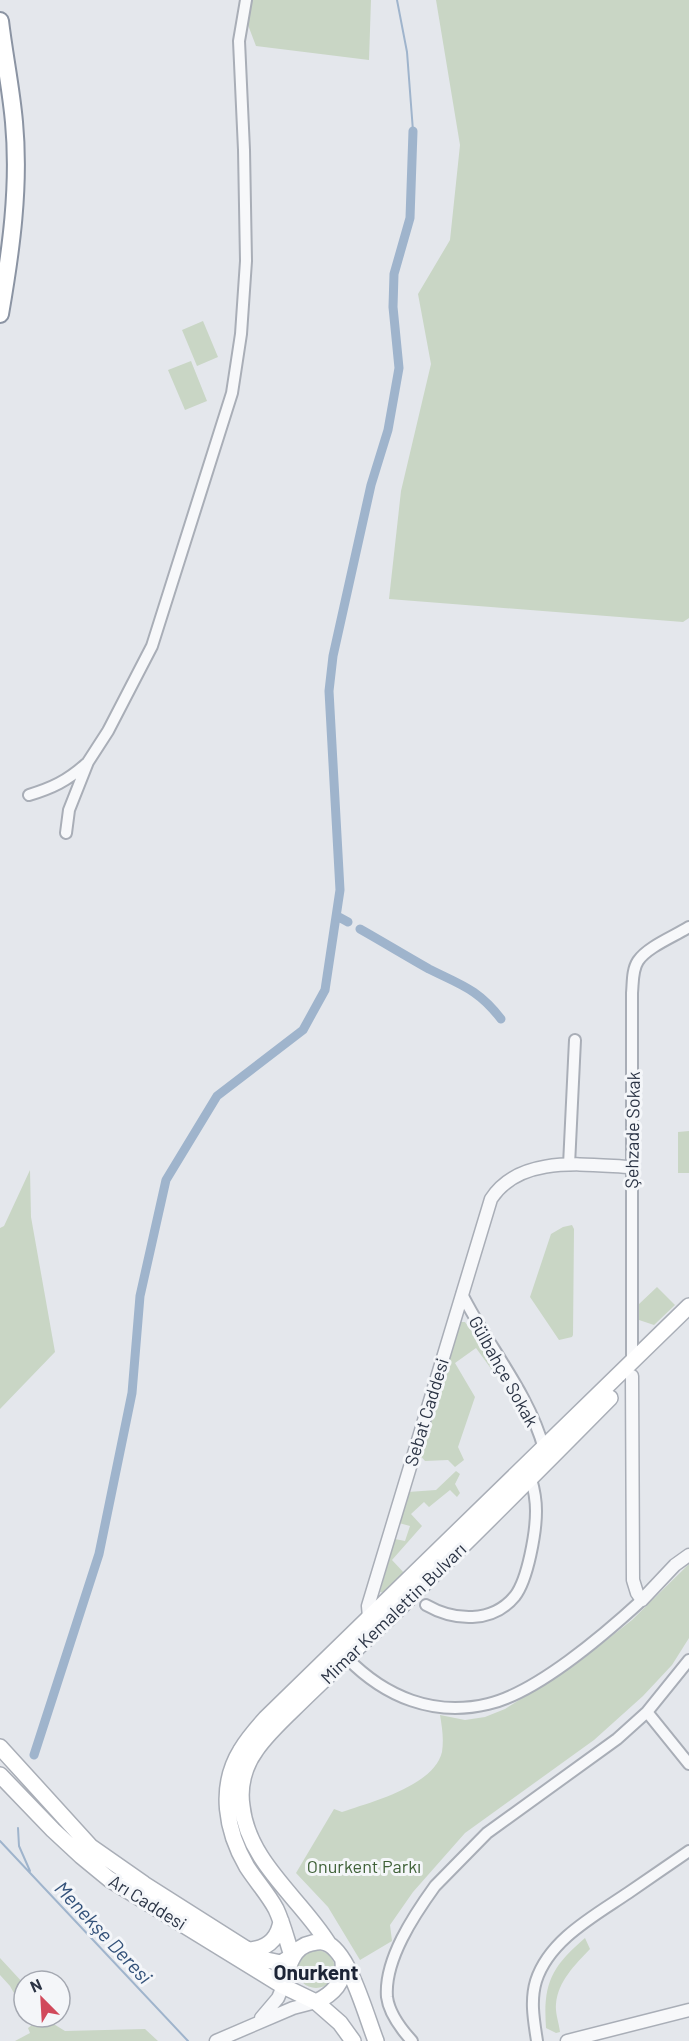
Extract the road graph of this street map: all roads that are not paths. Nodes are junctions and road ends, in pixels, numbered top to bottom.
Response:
1 (246, 0) edge
2 (0, 21) edge
3 (0, 314) edge
4 (88, 762) junction
5 (29, 795) dead end
6 (66, 833) dead end
7 (689, 927) edge
8 (575, 1040) dead end
9 (569, 1165) junction
10 (631, 1167) junction
11 (462, 1294) junction
12 (689, 1306) edge
13 (689, 1319) edge
14 (632, 1369) junction
15 (545, 1456) junction
16 (531, 1479) junction
17 (689, 1555) edge
18 (642, 1600) junction
19 (426, 1605) dead end
20 (369, 1617) junction
21 (347, 1658) junction
22 (689, 1660) edge
23 (648, 1712) junction
24 (0, 1747) edge
25 (689, 1764) edge
26 (0, 1775) edge
27 (689, 1851) edge
28 (281, 1922) junction
29 (328, 1943) junction
30 (246, 1950) junction
31 (292, 1956) junction
32 (343, 1962) junction
33 (282, 1986) junction
34 (316, 2002) junction
35 (689, 2010) edge
36 (255, 2023) junction
37 (216, 2041) edge
38 (353, 2041) edge
39 (376, 2041) edge
40 (412, 2041) edge
41 (537, 2041) edge
42 (567, 2041) edge

1 - 4 street
2 - 3 highway
4 - 5 street
4 - 6 street
7 - 10 street, Şehzade Sokak
8 - 9 street
9 - 10 street, Sebat Caddesi
9 - 11 street, Sebat Caddesi
10 - 14 street, Şehzade Sokak
11 - 15 street, Gülbahçe Sokak
11 - 20 street, Sebat Caddesi
12 - 14 main road
13 - 14 main road
14 - 15 main road
14 - 18 street
15 - 16 main road, Mimar Kemalettin Bulvarı
15 - 20 main road
16 - 19 street
16 - 21 main road, Mimar Kemalettin Bulvarı
17 - 18 street
18 - 21 street
20 - 28 main road
21 - 29 main road, Mimar Kemalettin Bulvarı
22 - 23 street
23 - 25 street
23 - 40 street
24 - 30 main road, Arı Caddesi
26 - 33 main road, Arı Caddesi
27 - 41 street
28 - 30 main road
28 - 31 main road
29 - 31 main road
29 - 32 main road
30 - 31 main road, Arı Caddesi
31 - 33 main road
32 - 34 main road
32 - 39 main road
33 - 34 main road, Arı Caddesi
33 - 36 street
34 - 36 street
34 - 38 main road
35 - 42 street
36 - 37 street

